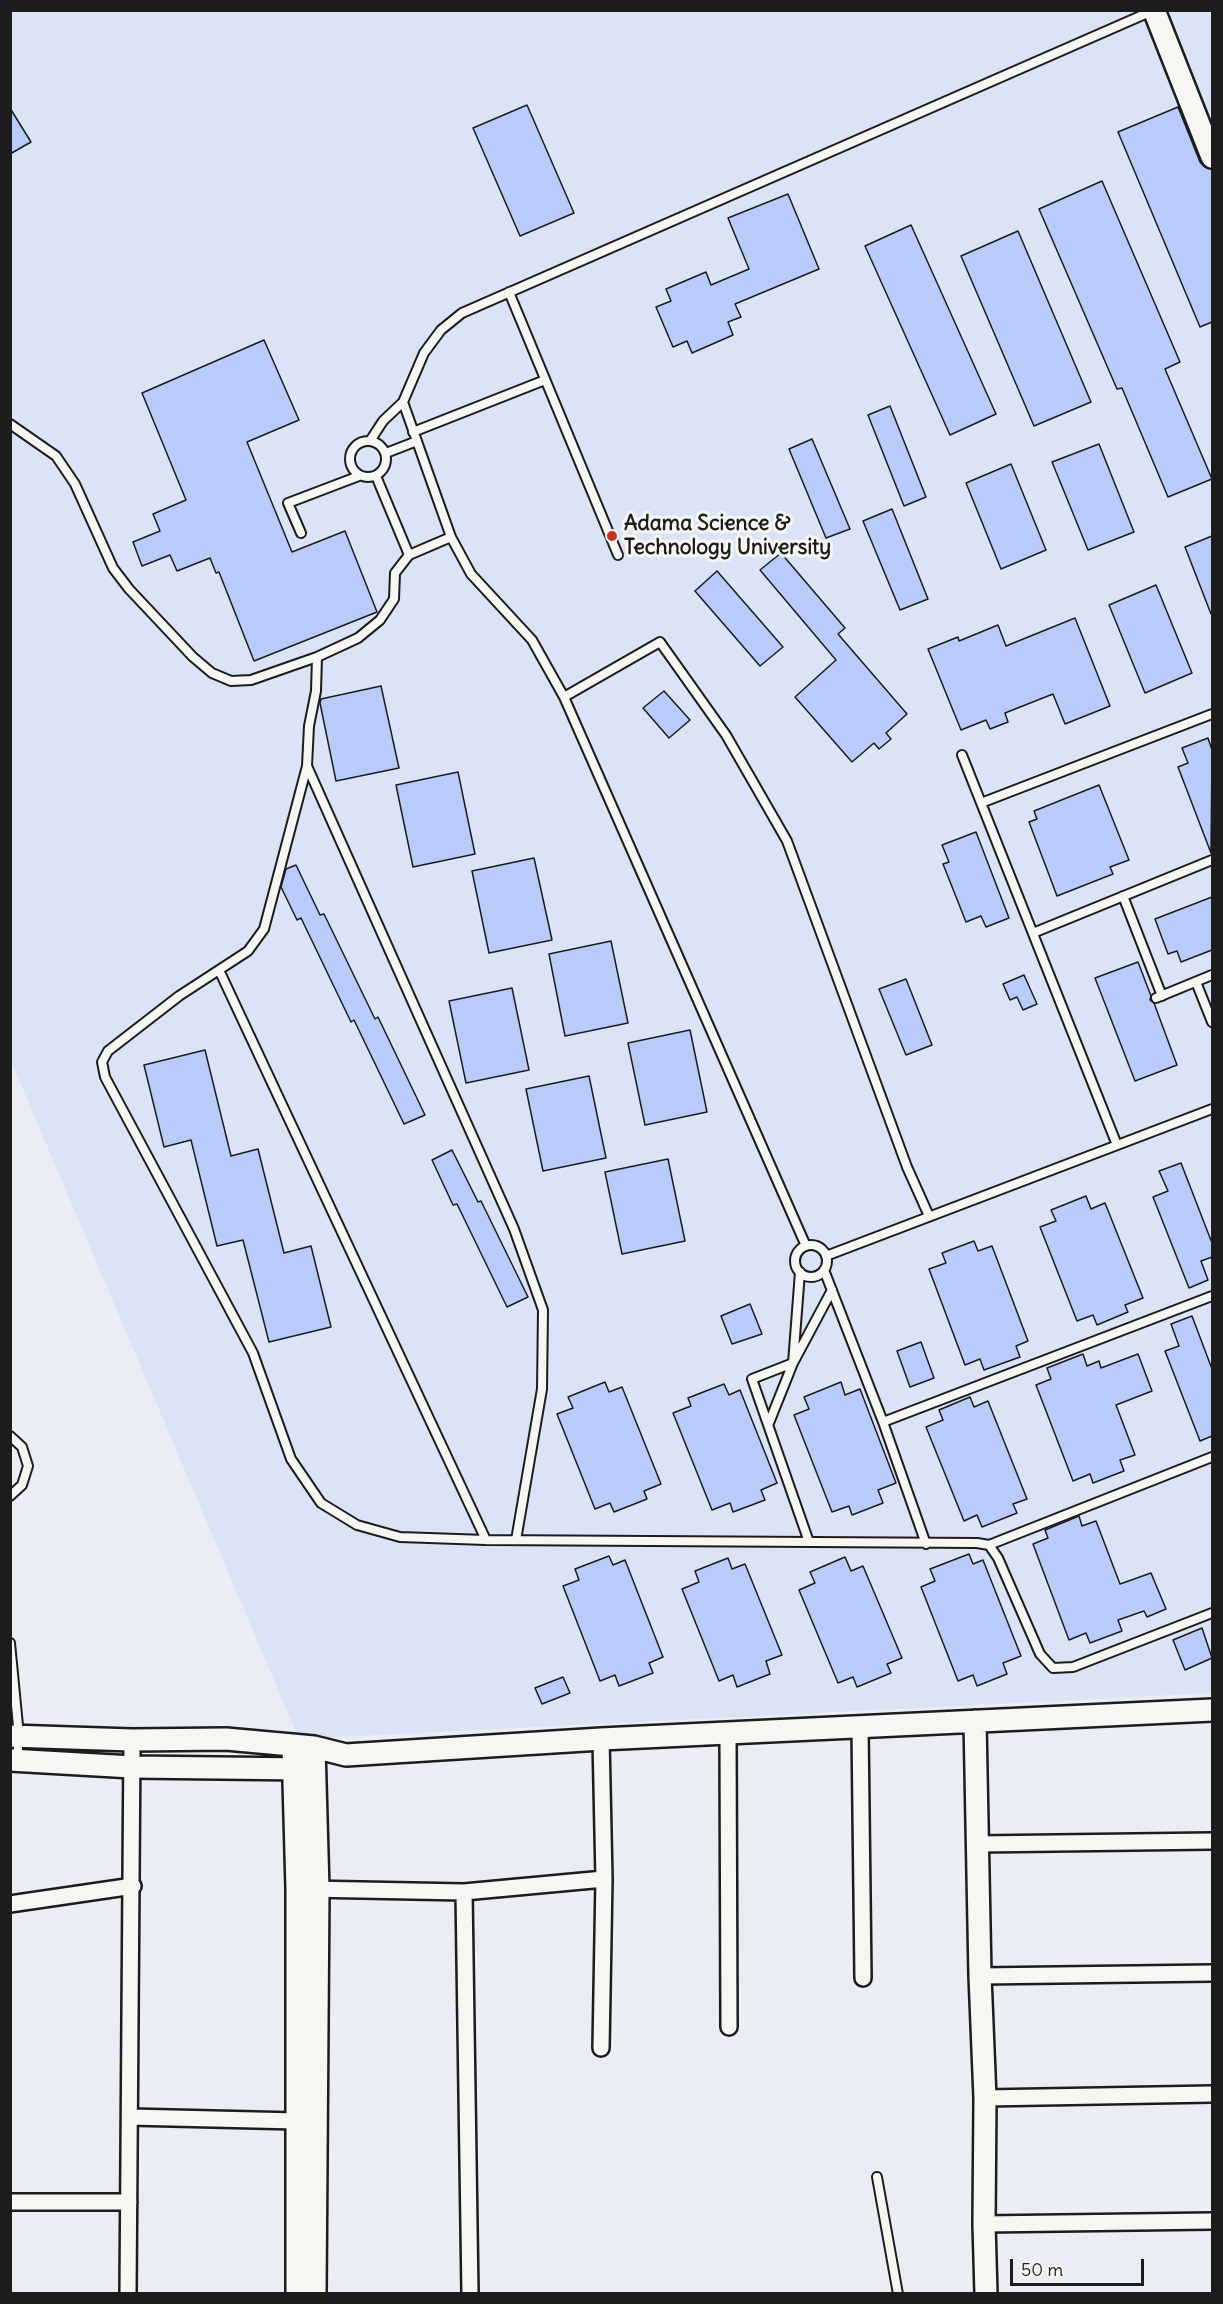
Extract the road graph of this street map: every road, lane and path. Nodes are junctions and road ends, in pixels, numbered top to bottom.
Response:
1 (1154, 10) edge
2 (1212, 157) edge
3 (509, 292) junction
4 (545, 380) junction
5 (402, 402) junction
6 (10, 424) edge
7 (413, 432) junction
8 (370, 441) junction
9 (417, 441) junction
10 (386, 453) junction
11 (359, 476) junction
12 (376, 476) junction
13 (300, 533) dead end
14 (450, 537) junction
15 (409, 555) junction
16 (618, 555) dead end
17 (317, 657) junction
18 (564, 697) junction
19 (1212, 714) edge
20 (962, 755) dead end
21 (307, 766) junction
22 (981, 803) junction
23 (1212, 860) edge
24 (1123, 896) junction
25 (1033, 933) junction
26 (219, 970) junction
27 (1212, 975) edge
28 (1196, 982) junction
29 (1212, 1022) edge
30 (1212, 1109) edge
31 (1117, 1145) junction
32 (929, 1215) junction
33 (806, 1246) junction
34 (826, 1256) junction
35 (824, 1270) junction
36 (800, 1272) junction
37 (832, 1290) junction
38 (1212, 1296) edge
39 (793, 1363) junction
40 (883, 1422) junction
41 (769, 1423) junction
42 (10, 1436) edge
43 (1212, 1457) edge
44 (10, 1496) edge
45 (486, 1540) junction
46 (516, 1540) junction
47 (809, 1542) junction
48 (926, 1544) junction
49 (989, 1545) junction
50 (1212, 1613) edge
51 (10, 1643) edge
52 (1212, 1710) edge
53 (975, 1721) junction
54 (860, 1726) junction
55 (728, 1733) junction
56 (15, 1736) edge
57 (601, 1739) junction
58 (132, 1740) junction
59 (292, 1746) junction
60 (314, 1747) junction
61 (346, 1755) junction
62 (14, 1760) edge
63 (132, 1767) junction
64 (292, 1768) junction
65 (315, 1769) junction
66 (1212, 1841) edge
67 (978, 1844) junction
68 (604, 1879) junction
69 (133, 1886) junction
70 (308, 1889) junction
71 (464, 1892) junction
72 (10, 1904) edge
73 (1212, 1973) edge
74 (980, 1976) junction
75 (863, 1978) dead end
76 (729, 2027) dead end
77 (601, 2048) dead end
78 (1212, 2094) edge
79 (985, 2098) junction
80 (130, 2117) junction
81 (297, 2121) junction
82 (877, 2176) dead end
83 (10, 2202) edge
84 (129, 2202) junction
85 (1212, 2221) edge
86 (984, 2224) junction
87 (128, 2294) edge
88 (297, 2294) edge
89 (315, 2294) edge
90 (470, 2294) edge
91 (898, 2294) edge
92 (986, 2294) edge

1 - 2 street
1 - 3 lane
3 - 4 lane
3 - 5 lane
4 - 7 lane
4 - 16 lane
5 - 7 lane
5 - 8 lane
6 - 17 lane
7 - 9 lane
8 - 10 lane
8 - 11 lane
9 - 10 lane
9 - 14 lane
10 - 12 lane
11 - 12 lane
11 - 13 lane
12 - 15 lane
14 - 15 lane
14 - 18 lane
15 - 17 lane
17 - 21 lane
18 - 32 lane
18 - 33 lane
19 - 22 lane
20 - 22 lane
21 - 26 lane
21 - 46 lane
22 - 25 lane
23 - 24 lane
24 - 25 lane
24 - 28 lane
25 - 31 lane
26 - 45 lane
26 - 45 lane
27 - 28 lane
28 - 29 lane
30 - 31 lane
31 - 32 lane
32 - 34 lane
33 - 34 lane
33 - 36 lane
34 - 35 lane
35 - 36 lane
35 - 37 lane
36 - 39 lane
37 - 39 lane
37 - 40 lane
38 - 40 lane
39 - 41 lane
39 - 41 lane
40 - 48 lane
41 - 47 lane
42 - 44 lane
43 - 49 lane
45 - 46 lane
46 - 47 lane
47 - 48 lane
48 - 49 lane
49 - 50 lane
51 - 56 lane
52 - 53 street
53 - 54 street
53 - 67 street
54 - 55 street
54 - 75 street
55 - 57 street
55 - 76 street
56 - 58 street
56 - 62 lane
57 - 61 street
57 - 68 street
58 - 59 street
58 - 63 street
59 - 60 street
59 - 64 street
60 - 61 street
60 - 65 street
61 - 65 street
62 - 63 street
63 - 64 street
63 - 69 street
64 - 65 street
64 - 70 street
65 - 70 street
66 - 67 street
67 - 74 street
68 - 71 street
68 - 77 street
69 - 72 street
69 - 80 street
70 - 71 street
70 - 81 street
70 - 89 street
71 - 90 street
73 - 74 street
74 - 79 street
78 - 79 street
79 - 86 street
80 - 81 street
80 - 84 street
81 - 88 street
82 - 91 lane
83 - 84 street
84 - 87 street
85 - 86 street
86 - 92 street

